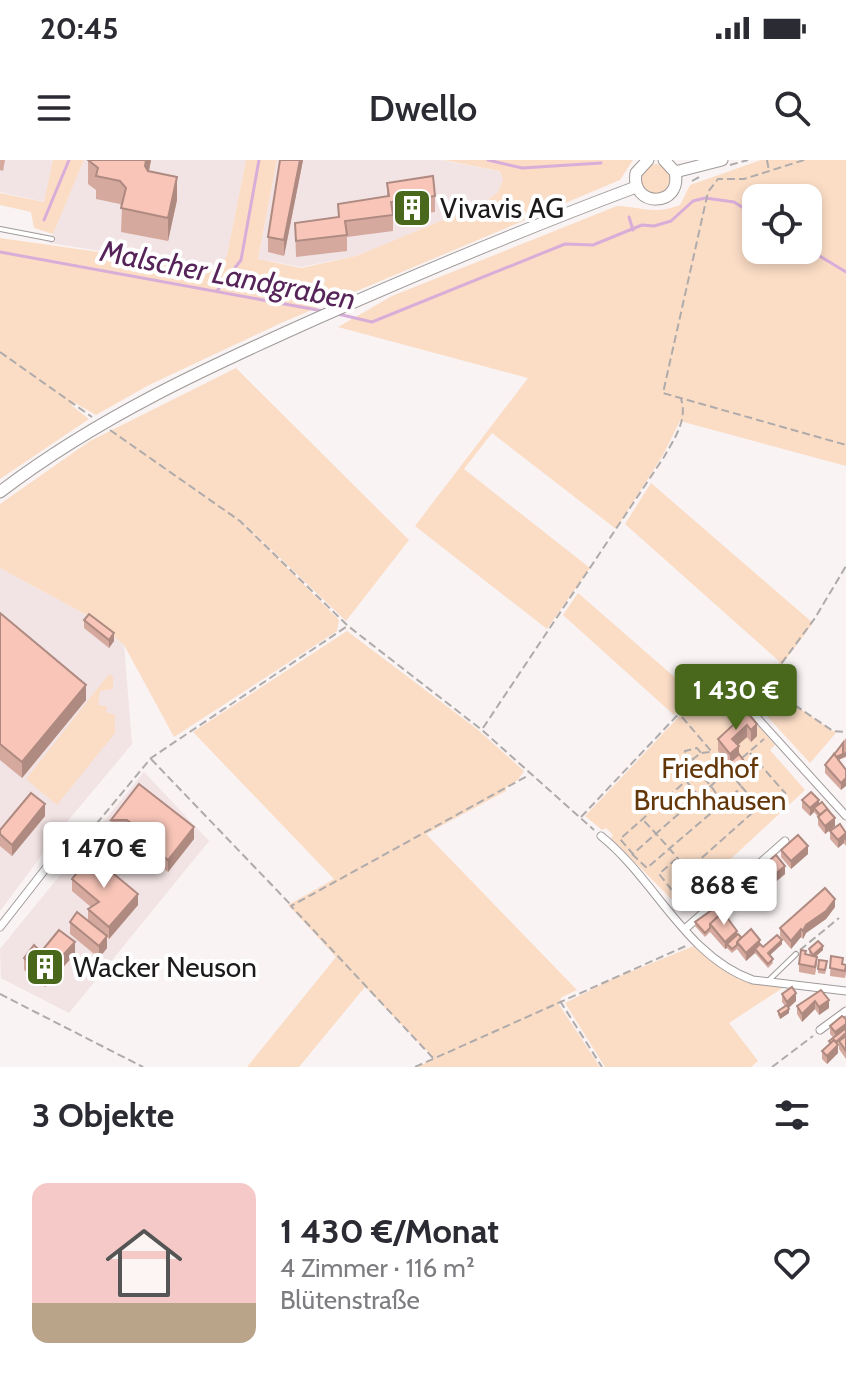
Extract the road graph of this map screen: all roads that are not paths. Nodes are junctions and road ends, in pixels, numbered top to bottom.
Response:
1 (648, 160) edge
2 (664, 160) edge
3 (722, 160) edge
4 (675, 172) junction
5 (636, 187) junction
6 (0, 229) edge
7 (52, 239) dead end
8 (0, 492) edge
9 (749, 709) edge
10 (846, 816) edge
11 (601, 836) road end
12 (785, 841) dead end
13 (61, 849) road end
14 (0, 927) edge
15 (686, 928) junction
16 (796, 954) road end
17 (767, 982) junction
18 (846, 991) edge
19 (846, 1011) edge
20 (820, 1030) road end

1 - 5 main road
2 - 4 main road
3 - 4 main road
4 - 5 main road
5 - 8 main road
6 - 7 lane
9 - 10 street
11 - 15 street
12 - 15 street
13 - 14 street
15 - 17 street
16 - 17 lane
17 - 18 street
19 - 20 street

